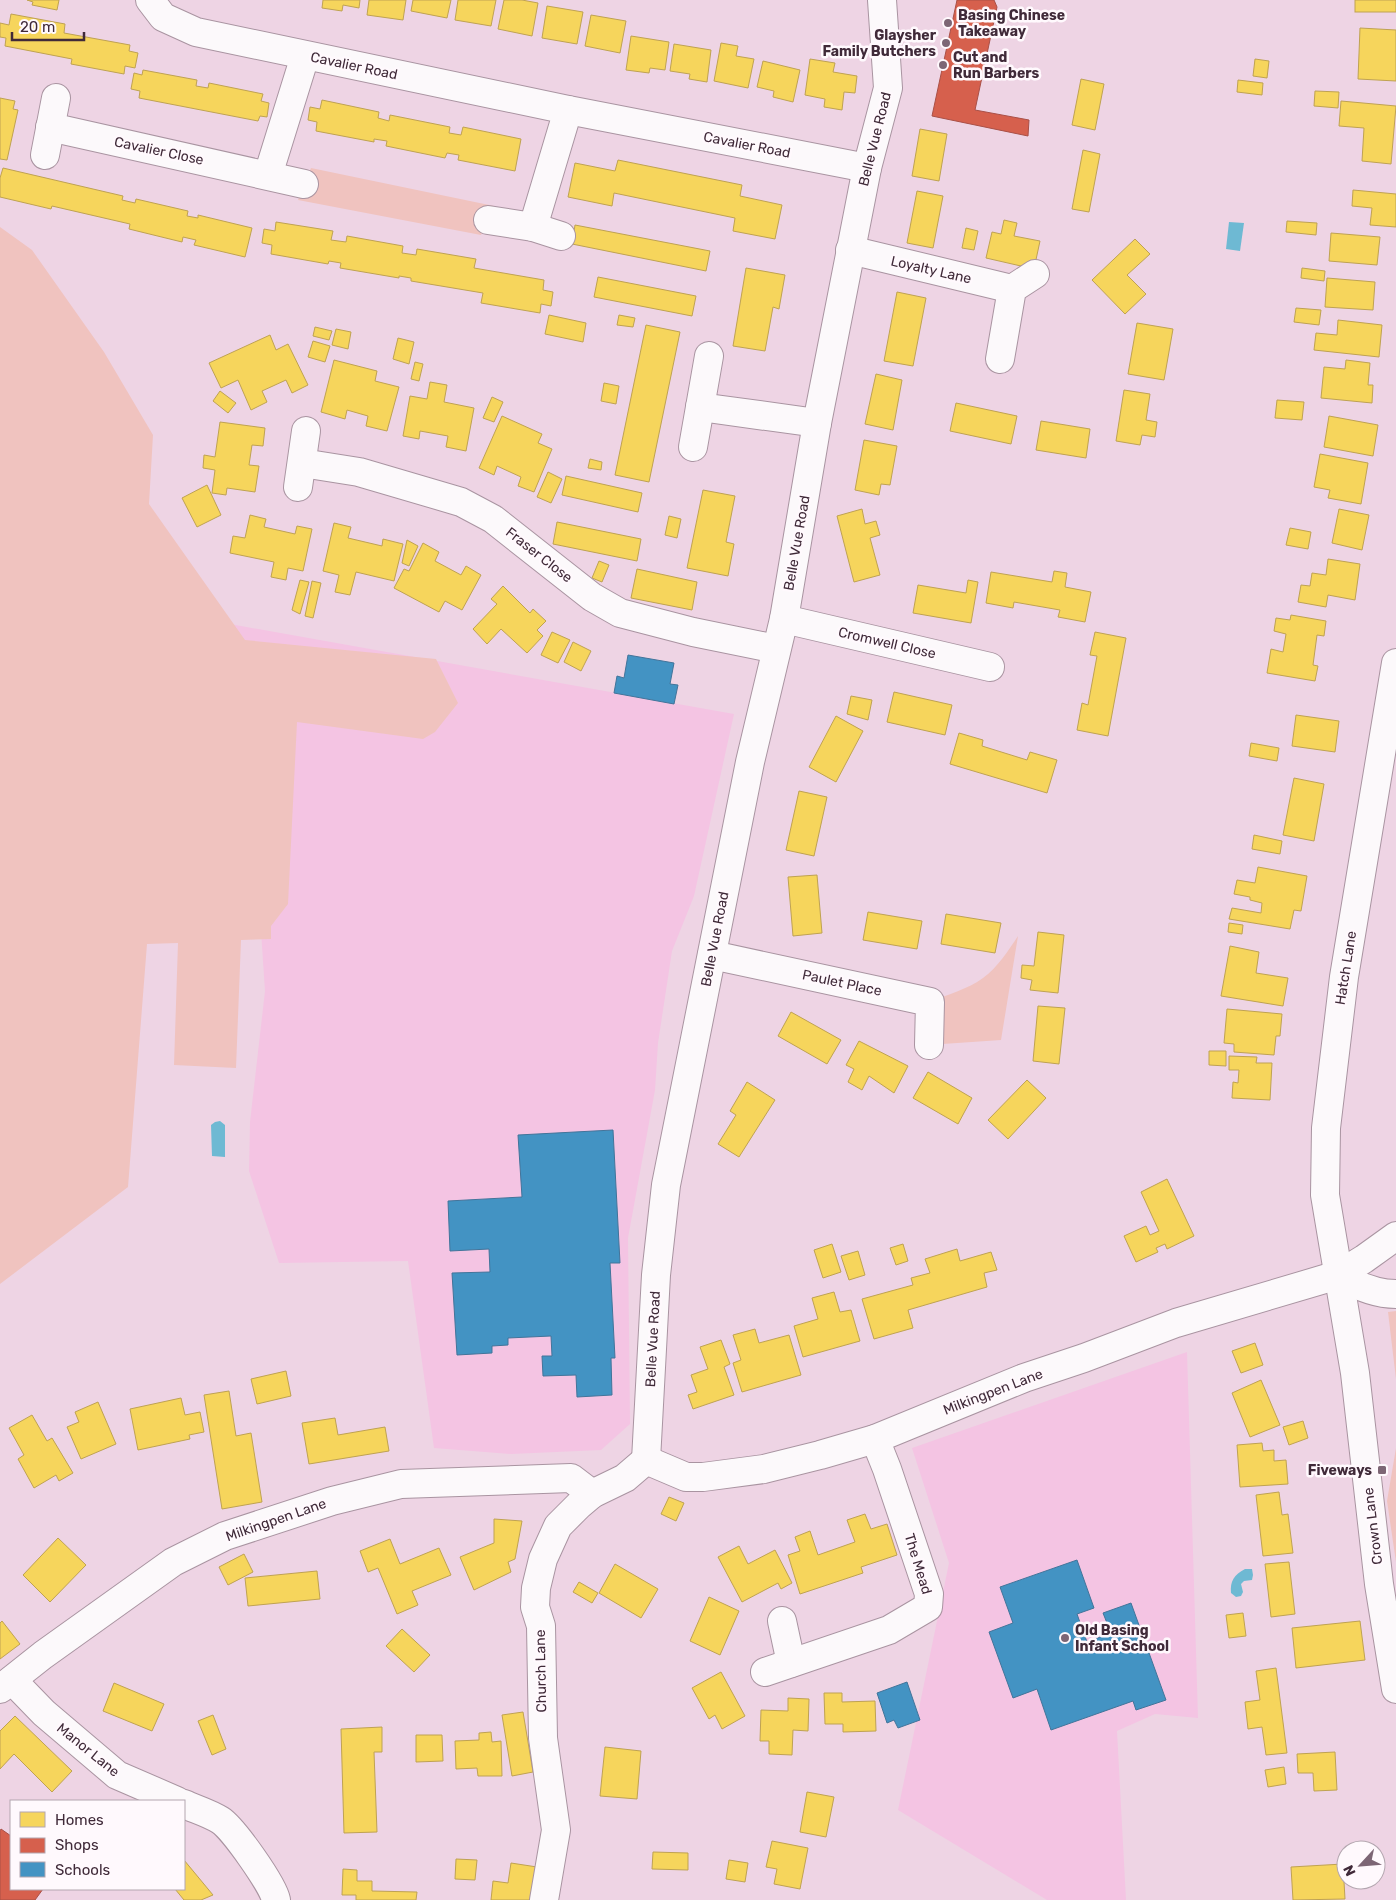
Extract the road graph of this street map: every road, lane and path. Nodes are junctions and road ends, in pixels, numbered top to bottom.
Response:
1 (150, 0) edge
2 (882, 0) edge
3 (305, 56) junction
4 (56, 98) dead end
5 (568, 110) junction
6 (50, 127) junction
7 (45, 155) dead end
8 (867, 168) junction
9 (268, 175) junction
10 (304, 184) dead end
11 (488, 220) dead end
12 (533, 227) junction
13 (561, 236) dead end
14 (850, 250) junction
15 (1036, 274) dead end
16 (1012, 289) junction
17 (709, 356) dead end
18 (1000, 358) dead end
19 (700, 407) junction
20 (817, 423) junction
21 (306, 431) dead end
22 (693, 447) dead end
23 (784, 619) junction
24 (776, 649) junction
25 (1396, 663) edge
26 (990, 667) dead end
27 (712, 956) junction
28 (928, 1045) dead end
29 (1396, 1236) edge
30 (1338, 1275) junction
31 (1396, 1294) edge
32 (875, 1439) junction
33 (646, 1460) junction
34 (592, 1494) junction
35 (782, 1621) dead end
36 (792, 1663) junction
37 (765, 1672) dead end
38 (6, 1685) edge
39 (1396, 1689) edge
40 (175, 1800) edge
41 (185, 1804) edge
42 (276, 1900) edge
43 (544, 1900) edge

1 - 3 street, Cavalier Road
2 - 8 street, Belle Vue Road
3 - 5 street, Cavalier Road
3 - 9 street
4 - 6 street
5 - 8 street, Cavalier Road
5 - 12 street
6 - 7 street
6 - 9 street, Cavalier Close
8 - 14 street, Belle Vue Road
9 - 10 street, Cavalier Close
11 - 12 street
12 - 13 street
14 - 16 street, Loyalty Lane
14 - 20 street, Belle Vue Road
15 - 16 street
16 - 18 street
17 - 19 street
19 - 20 street
19 - 22 street
20 - 23 street, Belle Vue Road
21 - 24 street, Fraser Close
23 - 24 street, Belle Vue Road
23 - 26 street, Cromwell Close
24 - 27 street, Belle Vue Road
25 - 30 street, Hatch Lane
27 - 28 street, Paulet Place
27 - 33 street, Belle Vue Road
29 - 30 street, Milkingpen Lane
30 - 31 street
30 - 32 street, Milkingpen Lane
30 - 39 street, Crown Lane
32 - 33 street, Milkingpen Lane
32 - 36 street, The Mead
33 - 34 street, Church Lane
34 - 38 street, Milkingpen Lane
34 - 43 street, Church Lane
35 - 36 street
36 - 37 street, The Mead
38 - 40 street, Manor Lane
41 - 42 street

